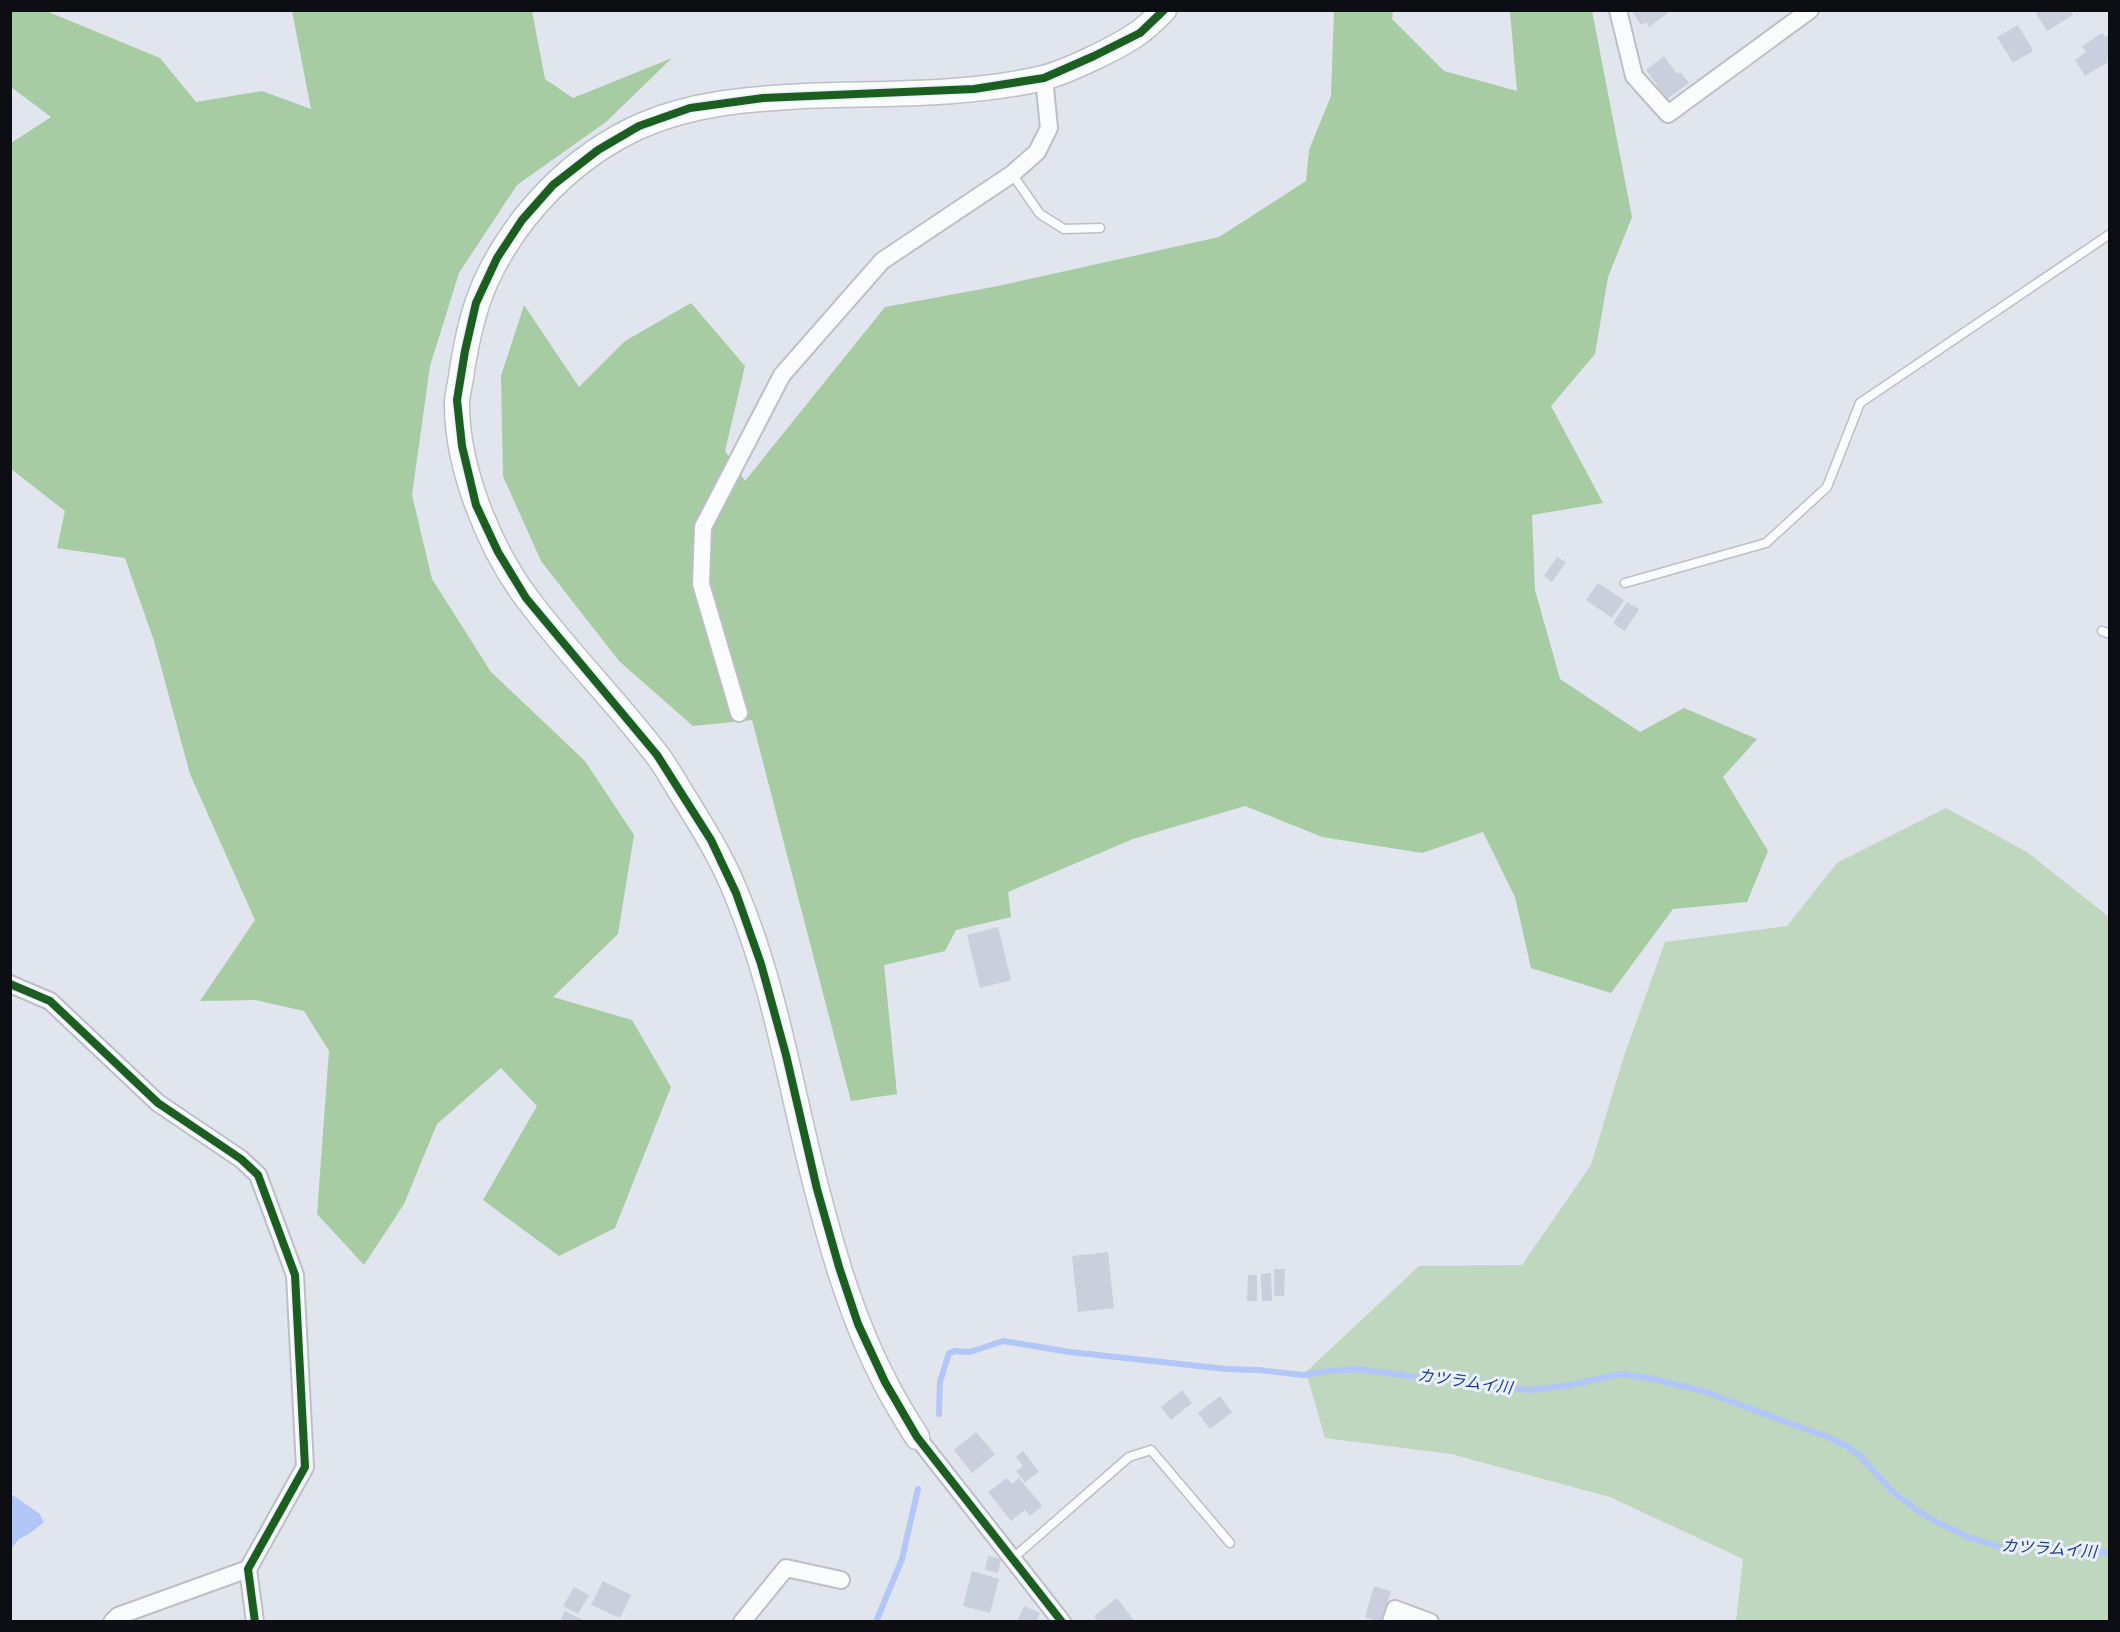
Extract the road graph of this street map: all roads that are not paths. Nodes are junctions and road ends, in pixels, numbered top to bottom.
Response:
1 (1164, 10) edge
2 (1618, 10) edge
3 (1810, 10) edge
4 (1044, 78) junction
5 (1012, 174) junction
6 (1100, 228) dead end
7 (2109, 234) edge
8 (1625, 583) dead end
9 (739, 713) dead end
10 (10, 984) edge
11 (917, 1437) joint
12 (1230, 1543) dead end
13 (1012, 1559) junction
14 (248, 1569) junction
15 (841, 1580) dead end
16 (112, 1622) edge
17 (255, 1622) edge
18 (742, 1622) edge
19 (1062, 1622) edge
20 (1391, 1622) edge
21 (1430, 1622) edge

1 - 4 street
2 - 3 street
4 - 5 street
4 - 11 street
5 - 6 lane
5 - 9 street
7 - 8 lane
10 - 14 street
11 - 13 street
12 - 13 lane
13 - 19 street
14 - 16 street
14 - 17 street
15 - 18 street
20 - 21 street

